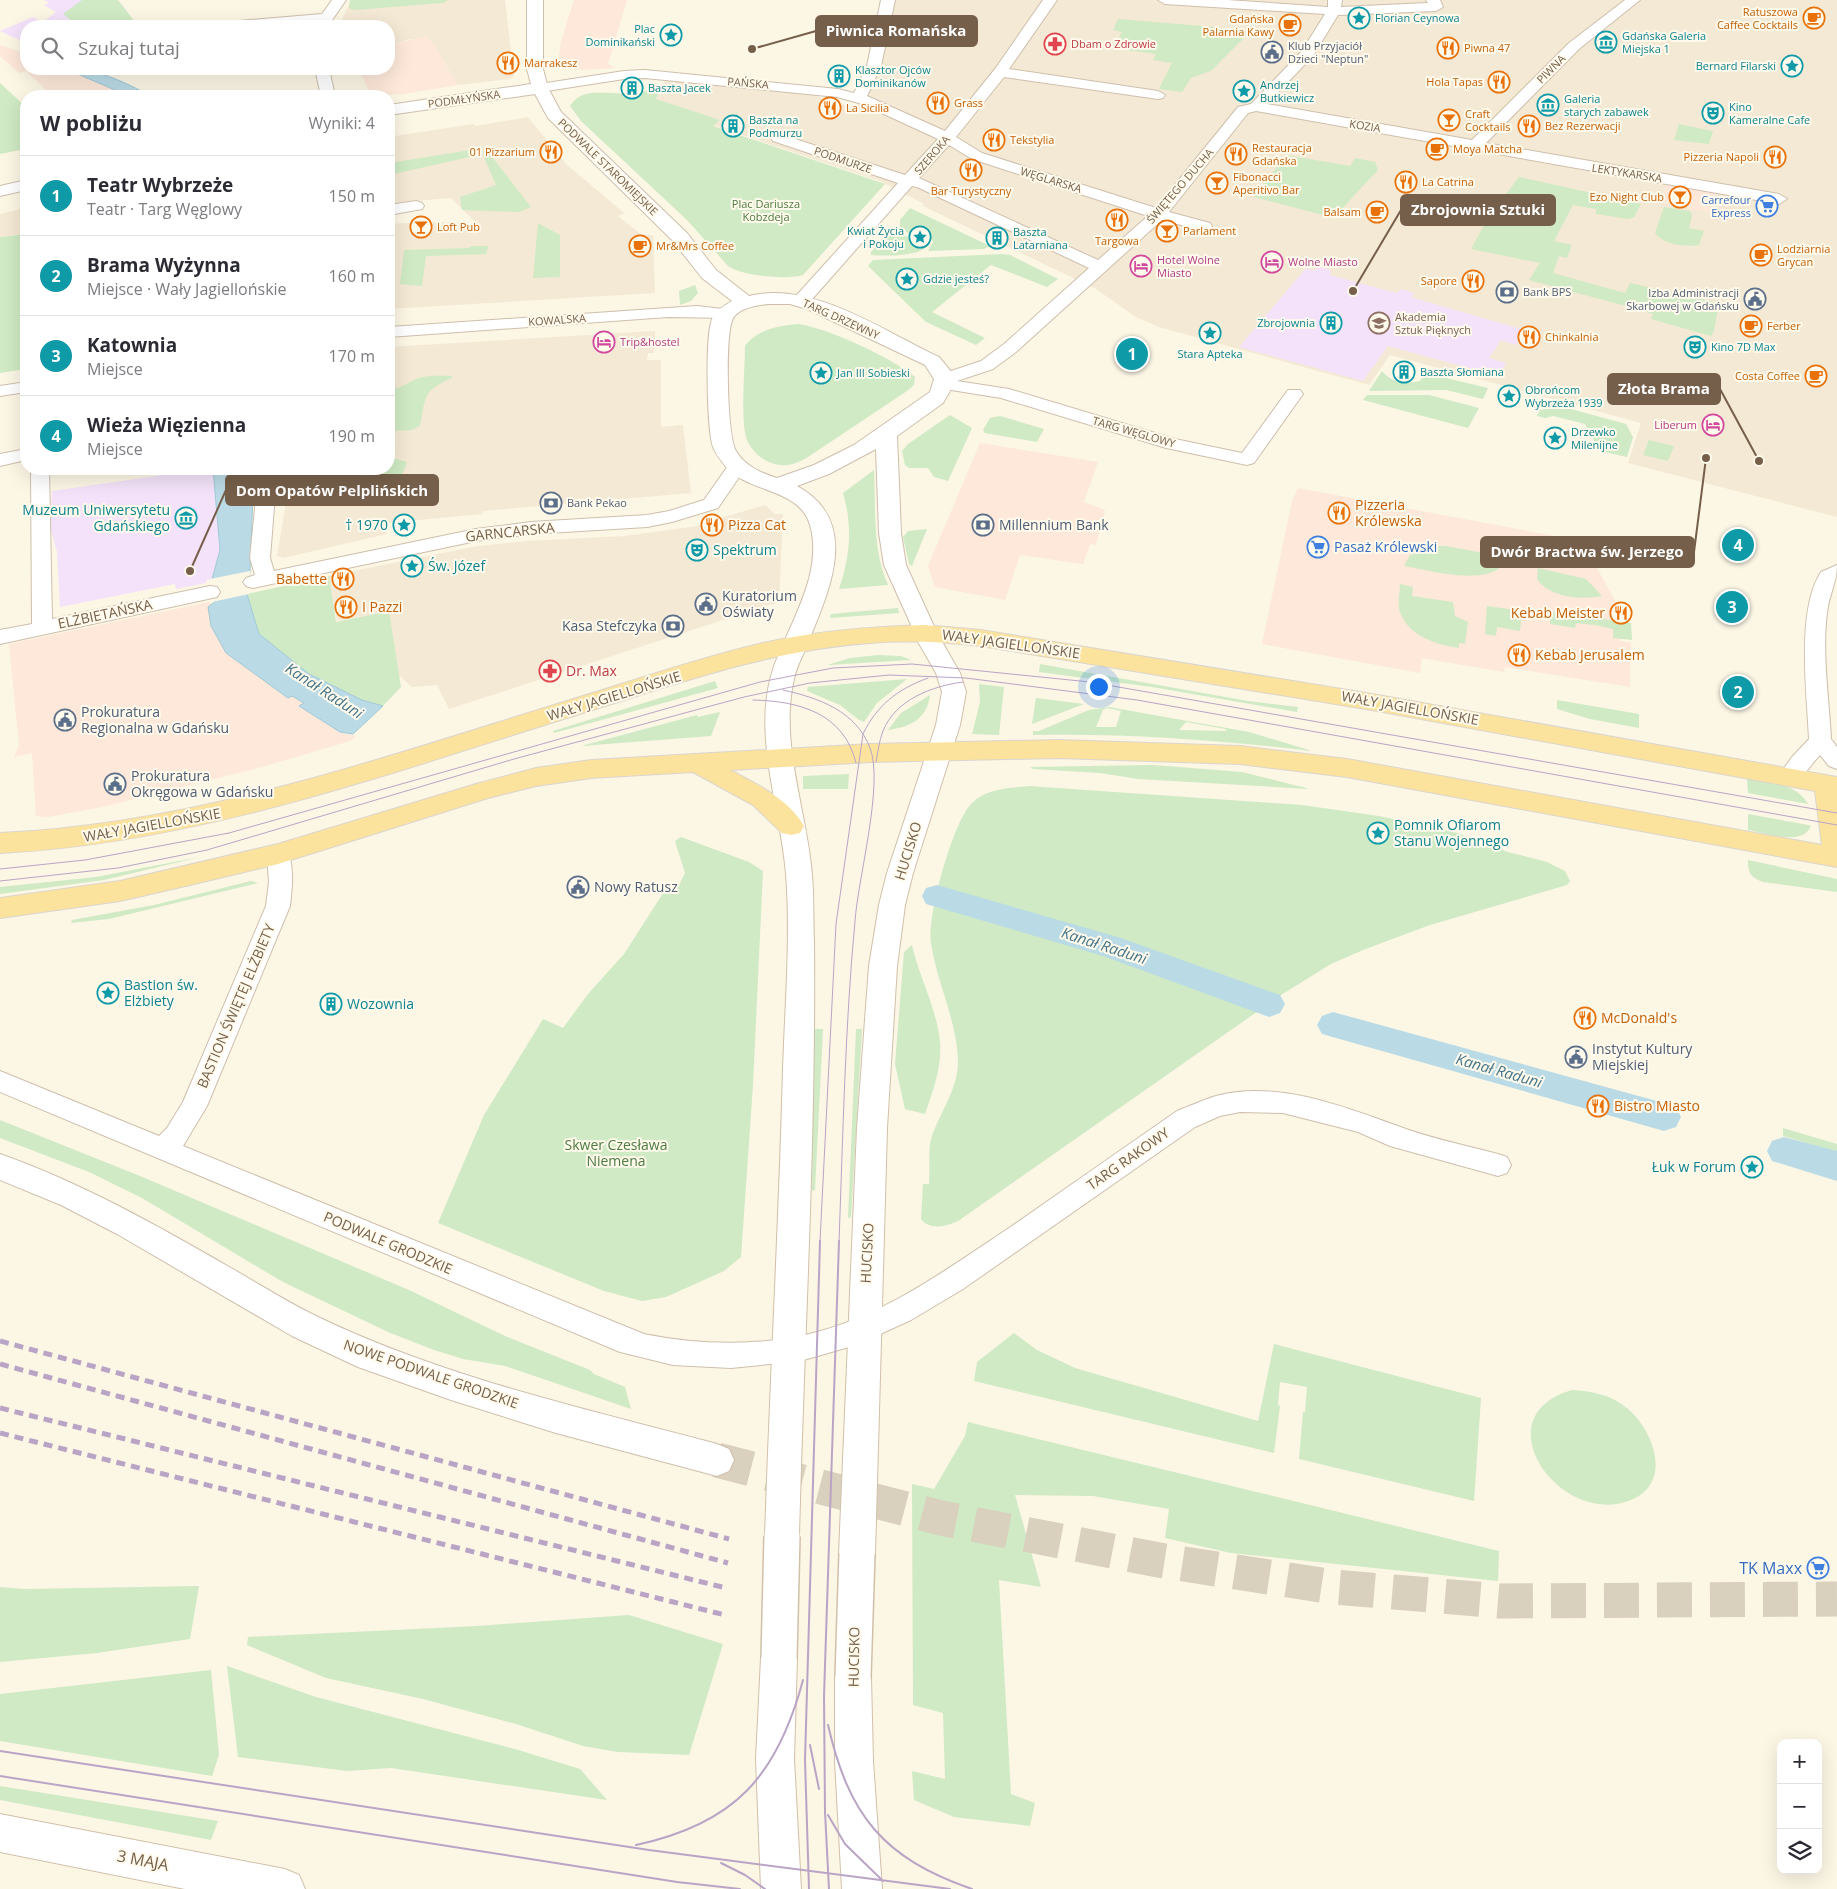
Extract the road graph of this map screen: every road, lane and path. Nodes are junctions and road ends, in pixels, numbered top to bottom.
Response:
1 (339, 0) edge
2 (535, 0) edge
3 (888, 0) edge
4 (1050, 0) edge
5 (1165, 0) edge
6 (1633, 0) edge
7 (1435, 4) edge
8 (1335, 5) edge
9 (324, 20) edge
10 (1000, 72) junction
11 (323, 75) edge
12 (540, 88) junction
13 (327, 90) edge
14 (1158, 95) dead end
15 (858, 98) junction
16 (1256, 107) junction
17 (395, 109) edge
18 (778, 138) dead end
19 (947, 138) junction
20 (1475, 146) junction
21 (909, 181) junction
22 (20, 186) edge
23 (0, 191) edge
24 (1779, 199) dead end
25 (416, 206) dead end
26 (395, 209) edge
27 (1159, 214) junction
28 (1204, 226) dead end
29 (1100, 267) junction
30 (801, 301) junction
31 (746, 303) junction
32 (726, 314) junction
33 (395, 332) edge
34 (945, 382) junction
35 (20, 388) edge
36 (0, 391) edge
37 (1294, 394) dead end
38 (886, 433) junction
39 (20, 457) edge
40 (0, 460) edge
41 (737, 467) junction
42 (40, 475) edge
43 (267, 475) edge
44 (778, 485) junction
45 (1837, 571) edge
46 (210, 592) dead end
47 (42, 628) junction
48 (925, 633) junction
49 (0, 637) edge
50 (795, 645) junction
51 (1820, 741) junction
52 (939, 752) junction
53 (780, 758) junction
54 (696, 762) junction
55 (1834, 777) edge
56 (1790, 778) junction
57 (791, 826) junction
58 (0, 843) edge
59 (278, 854) junction
60 (1837, 857) edge
61 (0, 908) edge
62 (0, 1081) edge
63 (163, 1149) junction
64 (1498, 1165) dead end
65 (0, 1167) edge
66 (864, 1328) junction
67 (787, 1351) junction
68 (717, 1460) tunnel mouth
69 (0, 1833) edge
70 (285, 1889) edge
71 (781, 1889) edge
72 (862, 1889) edge

1 - 9 street
2 - 12 street, PODWALE STAROMIEJSKIE
3 - 15 street
4 - 10 street, SZEROKA
5 - 8 street
6 - 20 street, PIWNA
7 - 8 street
8 - 16 street, ŚWIĘTEGO DUCHA
10 - 14 street
10 - 19 street, SZEROKA
11 - 13 street
12 - 15 street, PAŃSKA
12 - 17 street, PODMŁYŃSKA
12 - 31 street, PODWALE STAROMIEJSKIE
15 - 19 street, PAŃSKA
16 - 20 street, KOZIA
16 - 27 street, ŚWIĘTEGO DUCHA
18 - 21 street, PODMURZE
19 - 21 street, SZEROKA
19 - 27 street, WĘGLARSKA
20 - 24 street, LEKTYKARSKA
21 - 29 street, PODMURZE
21 - 30 street, SZEROKA
22 - 23 street
25 - 26 street
27 - 28 street, WĘGLARSKA
27 - 29 street, ŚWIĘTEGO DUCHA
29 - 34 street, ŚWIĘTEGO DUCHA
30 - 31 street, TARG DRZEWNY
30 - 34 street, TARG DRZEWNY
31 - 32 street, TARG DRZEWNY
32 - 33 street, KOWALSKA
32 - 41 street
34 - 37 street, TARG WĘGLOWY
34 - 38 street
35 - 36 street
38 - 44 street
38 - 48 street
39 - 40 street
41 - 43 street, GARNCARSKA
41 - 44 street
42 - 47 street
44 - 50 street
45 - 51 street
46 - 47 street, ELŻBIETAŃSKA
47 - 49 street, ELŻBIETAŃSKA
48 - 50 main road, WAŁY JAGIELLOŃSKIE
48 - 52 street, HUCISKO
48 - 56 main road, WAŁY JAGIELLOŃSKIE
50 - 53 street
50 - 58 main road, WAŁY JAGIELLOŃSKIE
51 - 55 street
51 - 56 street
52 - 53 main road
52 - 60 main road
52 - 66 street, HUCISKO
53 - 54 main road
53 - 57 street
54 - 57 main road
54 - 59 main road
55 - 56 main road, WAŁY JAGIELLOŃSKIE
55 - 60 main road
57 - 67 street
59 - 61 main road
59 - 63 street, BASTION ŚWIĘTEJ ELŻBIETY
62 - 63 street, PODWALE GRODZKIE
63 - 67 street, PODWALE GRODZKIE
64 - 66 street, TARG RAKOWY
65 - 68 street, NOWE PODWALE GRODZKIE
66 - 67 street, TARG RAKOWY
66 - 72 street, HUCISKO, bridge
67 - 71 street, bridge
69 - 70 street, 3 MAJA

